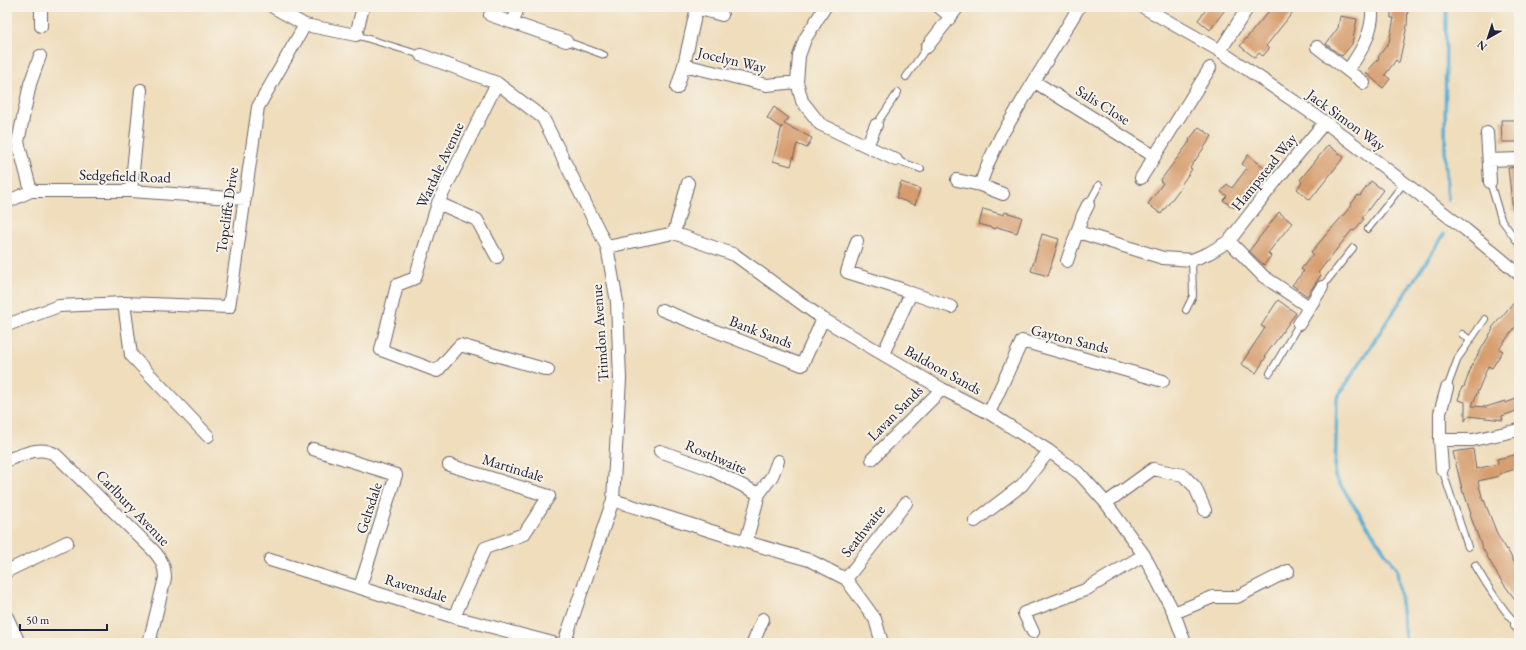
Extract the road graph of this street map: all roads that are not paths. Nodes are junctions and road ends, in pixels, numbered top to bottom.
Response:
1 (41, 7) edge
2 (273, 7) edge
3 (363, 7) edge
4 (518, 7) edge
5 (697, 7) edge
6 (825, 7) edge
7 (939, 7) edge
8 (1079, 7) edge
9 (1143, 7) edge
10 (1248, 7) edge
11 (1372, 7) edge
12 (954, 12) edge
13 (490, 15) dead end
14 (722, 15) dead end
15 (513, 22) junction
16 (305, 25) junction
17 (41, 26) dead end
18 (356, 35) junction
19 (566, 41) joint
20 (927, 47) joint
21 (1317, 47) dead end
22 (1220, 51) junction
23 (421, 55) joint
24 (604, 55) dead end
25 (40, 56) dead end
26 (684, 65) junction
27 (1210, 68) dead end
28 (1348, 70) junction
29 (906, 77) dead end
30 (796, 82) junction
31 (1035, 82) junction
32 (496, 83) junction
33 (1364, 83) dead end
34 (677, 88) dead end
35 (141, 90) dead end
36 (898, 92) dead end
37 (1324, 122) junction
38 (876, 125) joint
39 (1487, 133) dead end
40 (867, 146) junction
41 (1154, 156) junction
42 (1519, 159) edge
43 (896, 160) joint
44 (1489, 160) junction
45 (921, 169) dead end
46 (1141, 178) dead end
47 (957, 180) dead end
48 (1490, 182) joint
49 (688, 183) dead end
50 (1404, 183) junction
51 (980, 185) junction
52 (1099, 185) dead end
53 (131, 190) junction
54 (31, 191) junction
55 (1003, 194) dead end
56 (245, 199) junction
57 (7, 202) edge
58 (438, 203) junction
59 (1088, 205) joint
60 (1368, 229) dead end
61 (1078, 232) junction
62 (674, 234) junction
63 (857, 241) dead end
64 (1229, 241) junction
65 (1519, 244) edge
66 (607, 247) junction
67 (1353, 248) dead end
68 (496, 257) dead end
69 (1068, 260) dead end
70 (1192, 260) junction
71 (1519, 274) edge
72 (1322, 287) joint
73 (911, 293) junction
74 (124, 303) junction
75 (952, 307) dead end
76 (1309, 307) junction
77 (662, 310) dead end
78 (1186, 310) dead end
79 (822, 319) junction
80 (1485, 319) dead end
81 (1299, 324) joint
82 (7, 326) edge
83 (1462, 334) dead end
84 (1470, 340) junction
85 (883, 354) junction
86 (548, 370) dead end
87 (1270, 373) dead end
88 (1162, 381) dead end
89 (1447, 388) joint
90 (942, 389) junction
91 (989, 414) junction
92 (1519, 430) edge
93 (208, 436) dead end
94 (1440, 440) junction
95 (313, 450) dead end
96 (660, 451) dead end
97 (1049, 451) junction
98 (872, 459) dead end
99 (7, 460) edge
100 (778, 460) dead end
101 (449, 465) dead end
102 (1442, 469) joint
103 (759, 494) junction
104 (613, 500) junction
105 (906, 503) dead end
106 (1106, 503) junction
107 (1205, 510) dead end
108 (975, 521) dead end
109 (67, 542) dead end
110 (746, 542) junction
111 (1468, 547) dead end
112 (1144, 555) junction
113 (270, 560) dead end
114 (1475, 565) dead end
115 (7, 571) edge
116 (1288, 571) dead end
117 (846, 579) junction
118 (360, 587) junction
119 (1174, 613) junction
120 (7, 616) edge
121 (454, 617) junction
122 (763, 619) dead end
123 (1518, 626) edge
124 (1034, 632) dead end
125 (19, 643) edge
126 (149, 643) edge
127 (553, 643) edge
128 (564, 643) edge
129 (753, 643) edge
130 (882, 643) edge
131 (1185, 643) edge

1 - 17 street
2 - 16 street
3 - 18 street
4 - 15 street
5 - 14 street, Jocelyn Way
5 - 26 street, Jocelyn Way
6 - 30 street
7 - 12 street
8 - 31 street
9 - 22 street, Jack Simon Way
10 - 22 street
11 - 28 street
12 - 20 street
13 - 15 street
15 - 19 street
16 - 18 street
16 - 56 street, Topcliffe Drive
18 - 23 lane
19 - 24 lane
20 - 29 lane
21 - 28 street
22 - 37 street, Jack Simon Way
23 - 32 street, Trimdon Avenue
25 - 54 street
26 - 30 street, Jocelyn Way
26 - 34 street, Jocelyn Way
27 - 41 street
28 - 33 street
30 - 40 street
31 - 41 street, Salis Close
31 - 51 street
32 - 58 street, Wardale Avenue
32 - 66 street, Trimdon Avenue
35 - 53 street
36 - 38 lane
37 - 50 street, Jack Simon Way
37 - 64 street, Hampstead Way
38 - 40 street
39 - 44 street
40 - 43 street
41 - 46 street
42 - 44 street
43 - 45 lane
44 - 48 street
47 - 51 street
48 - 65 lane
49 - 62 street
50 - 60 lane
50 - 71 street, Jack Simon Way
51 - 55 street
52 - 59 lane
53 - 54 street, Sedgefield Road
53 - 56 street, Sedgefield Road
54 - 57 street, Sedgefield Road
56 - 74 street, Topcliffe Drive
58 - 68 street
58 - 86 street, Wardale Avenue
59 - 61 street
61 - 69 street
61 - 70 street, Hampstead Way
62 - 66 street, Baldoon Sands
62 - 79 street, Baldoon Sands
63 - 73 street
64 - 70 street, Hampstead Way
64 - 76 street
66 - 104 street, Trimdon Avenue
67 - 72 lane
70 - 78 lane
72 - 76 street
73 - 75 street
73 - 85 street
74 - 82 street
74 - 93 street
76 - 81 street
77 - 79 street, Bank Sands
79 - 85 street, Baldoon Sands
80 - 84 lane
81 - 87 lane
83 - 84 lane
84 - 89 lane
85 - 90 street, Baldoon Sands
88 - 91 street, Gayton Sands
89 - 94 street
90 - 91 street, Baldoon Sands
90 - 98 street, Lavan Sands
91 - 97 street, Baldoon Sands
92 - 94 street
94 - 102 street
95 - 118 street, Geltsdale
96 - 103 street, Rosthwaite
97 - 106 street, Baldoon Sands
97 - 108 street
99 - 126 street, Carlbury Avenue
100 - 103 street, Rosthwaite
101 - 121 street, Martindale
102 - 111 lane
103 - 110 street, Rosthwaite
104 - 110 street
104 - 128 street, Trimdon Avenue
105 - 117 street, Seathwaite
106 - 107 street
106 - 112 street, Baldoon Sands
109 - 115 street
110 - 117 street
112 - 119 street, Baldoon Sands
112 - 124 street
113 - 118 street, Ravensdale
114 - 123 lane
116 - 119 street
117 - 130 street
118 - 121 street, Ravensdale
119 - 131 street, Baldoon Sands
120 - 125 street
121 - 127 street, Ravensdale
122 - 129 street

